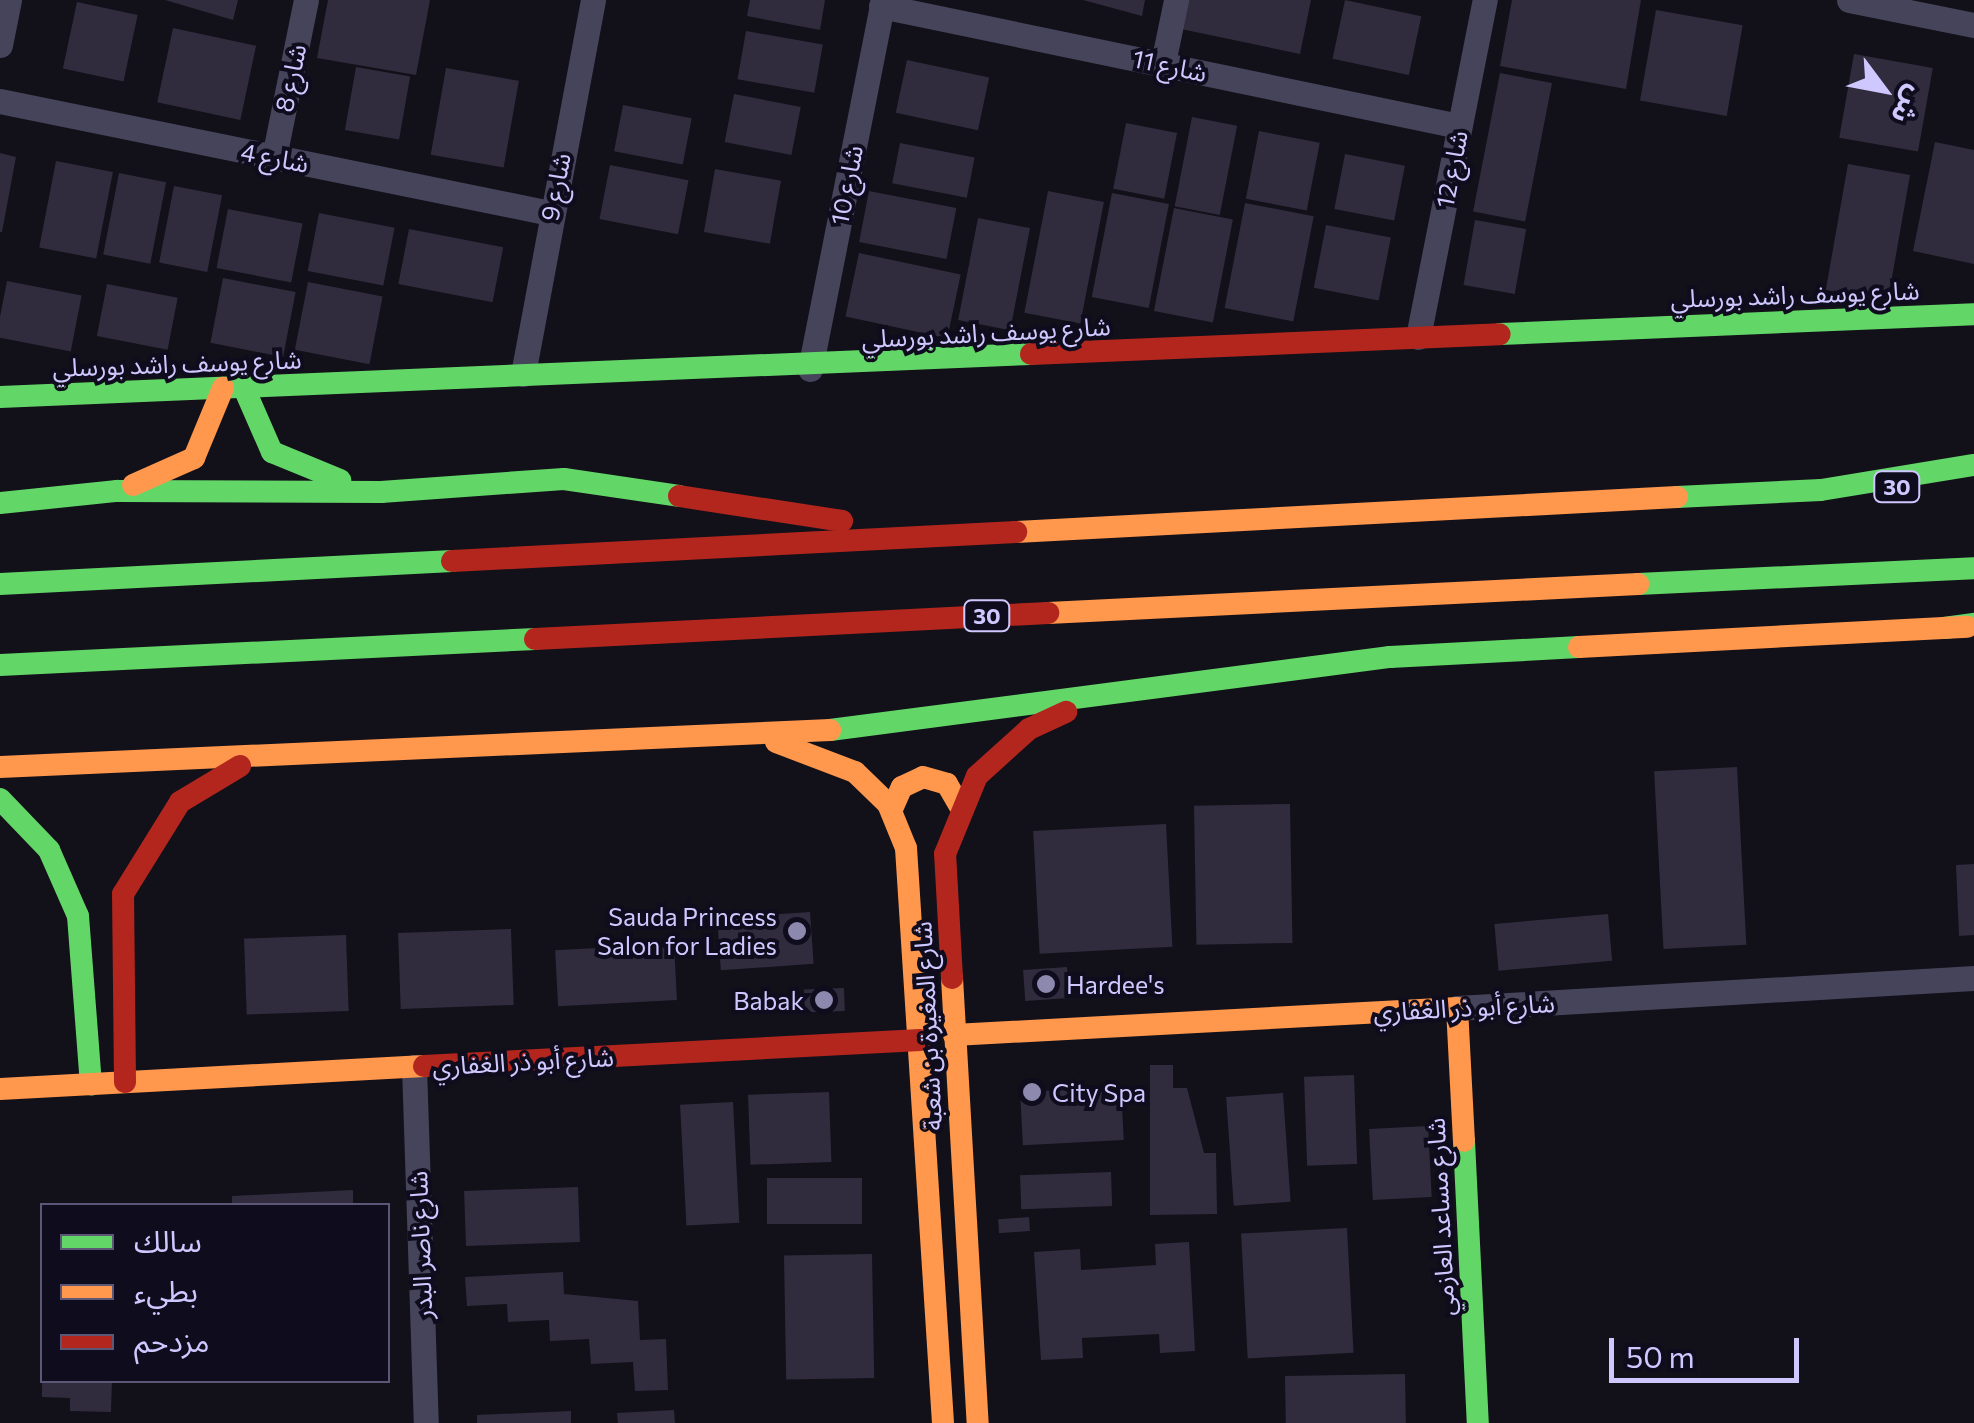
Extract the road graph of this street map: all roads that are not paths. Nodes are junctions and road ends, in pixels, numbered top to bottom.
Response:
1 (9, 0) edge
2 (306, 0) edge
3 (593, 0) edge
4 (1176, 0) edge
5 (1485, 0) edge
6 (1848, 0) edge
7 (882, 3) edge
8 (1961, 16) edge
9 (0, 45) edge
10 (1163, 63) junction
11 (0, 102) edge
12 (1459, 126) junction
13 (274, 157) junction
14 (550, 213) junction
15 (1974, 314) edge
16 (1418, 338) junction
17 (810, 369) junction
18 (524, 374) junction
19 (234, 388) junction
20 (0, 397) edge
21 (1974, 465) edge
22 (1974, 484) edge
23 (1821, 490) junction
24 (118, 491) junction
25 (380, 492) junction
26 (0, 504) edge
27 (938, 536) junction
28 (1974, 568) edge
29 (0, 584) edge
30 (1974, 625) edge
31 (0, 666) edge
32 (1094, 699) junction
33 (766, 738) junction
34 (242, 765) junction
35 (0, 767) edge
36 (0, 799) edge
37 (959, 805) junction
38 (892, 809) junction
39 (1974, 978) edge
40 (1456, 1008) junction
41 (954, 1035) junction
42 (920, 1040) junction
43 (414, 1067) junction
44 (126, 1082) junction
45 (91, 1084) junction
46 (0, 1089) edge
47 (426, 1423) edge
48 (942, 1423) edge
49 (978, 1423) edge
50 (1478, 1423) edge

1 - 9 street
2 - 13 street, شارع 8
3 - 14 street, شارع 9
4 - 10 street
5 - 12 street, شارع 12
6 - 8 street
7 - 10 street, شارع 11
7 - 17 street, شارع 10
10 - 12 street, شارع 11
11 - 13 street, شارع 4
12 - 16 street, شارع 12
13 - 14 street, شارع 4
14 - 18 street, شارع 9
15 - 16 main road, شارع يوسف راشد بورسلي
16 - 17 main road, شارع يوسف راشد بورسلي
17 - 18 main road, شارع يوسف راشد بورسلي
18 - 19 main road, شارع يوسف راشد بورسلي
19 - 20 main road, شارع يوسف راشد بورسلي
19 - 24 main road
19 - 25 main road
21 - 23 main road
22 - 23 main road, 30
23 - 27 main road, 30
24 - 25 main road
24 - 26 main road
25 - 27 main road
27 - 29 main road, 30
28 - 31 main road, 30
30 - 32 main road
32 - 33 main road
32 - 37 main road, شارع المغيرة بن شعبة
33 - 34 main road
33 - 38 main road, شارع المغيرة بن شعبة
34 - 35 main road
34 - 44 main road
36 - 45 main road
37 - 38 main road
37 - 41 main road, شارع المغيرة بن شعبة
38 - 42 main road, شارع المغيرة بن شعبة
39 - 40 street, شارع أبو ذر الغفاري
40 - 41 main road, شارع أبو ذر الغفاري
40 - 50 main road, شارع مساعد العازمي
41 - 49 main road, شارع المغيرة بن شعبة
42 - 43 main road, شارع أبو ذر الغفاري
42 - 48 main road, شارع المغيرة بن شعبة
43 - 44 main road, شارع أبو ذر الغفاري
43 - 47 street, شارع ناصر البدر
44 - 45 main road, شارع أبو ذر الغفاري
45 - 46 main road, شارع أبو ذر الغفاري

